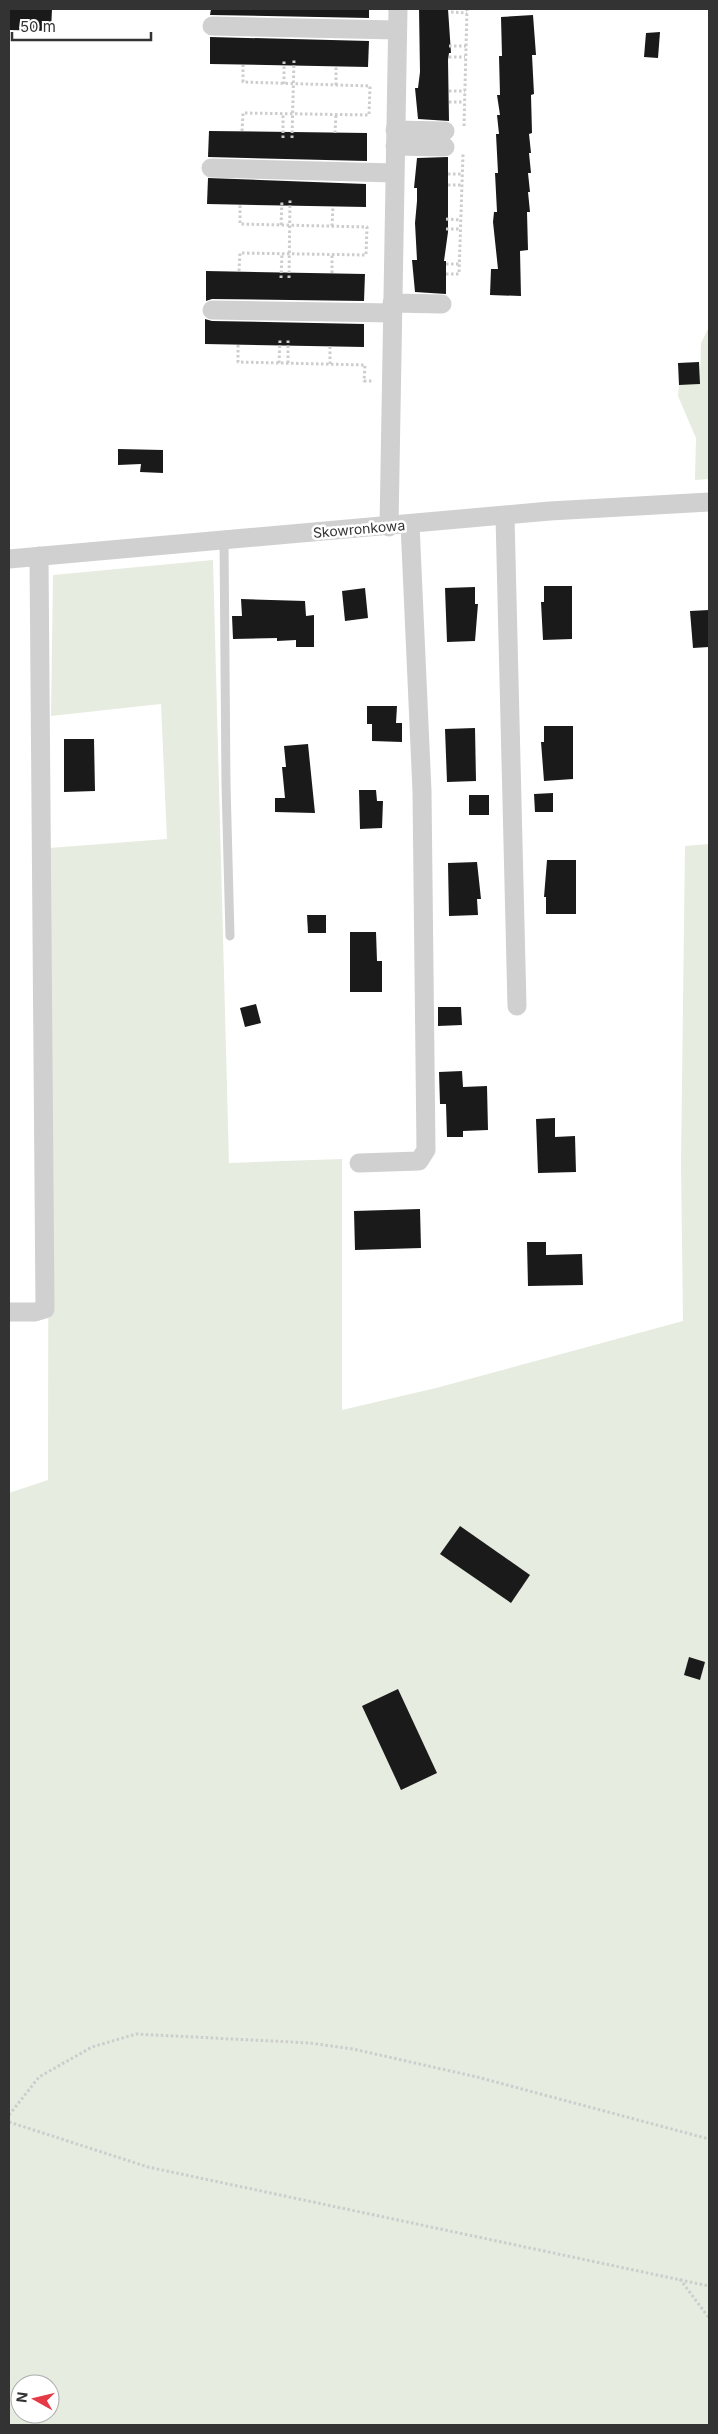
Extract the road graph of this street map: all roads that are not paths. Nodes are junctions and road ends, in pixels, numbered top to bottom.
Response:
1 (398, 9) edge
2 (212, 26) dead end
3 (397, 30) junction
4 (395, 138) junction
5 (445, 139) dead end
6 (211, 168) dead end
7 (394, 173) junction
8 (442, 304) dead end
9 (392, 308) junction
10 (212, 310) dead end
11 (709, 502) edge
12 (506, 516) junction
13 (410, 524) junction
14 (389, 527) junction
15 (224, 540) junction
16 (38, 556) junction
17 (9, 559) edge
18 (230, 936) dead end
19 (517, 1006) dead end
20 (359, 1163) dead end
21 (9, 1312) edge

1 - 3 street
2 - 3 street
3 - 4 street
4 - 5 street
4 - 7 street
6 - 7 street
7 - 9 street
8 - 9 street
9 - 10 street
9 - 14 street
11 - 12 street, Skowronkowa
12 - 13 street, Skowronkowa
12 - 19 street
13 - 14 street, Skowronkowa
13 - 20 street
14 - 15 street, Skowronkowa
15 - 16 street, Skowronkowa
15 - 18 lane
16 - 17 street, Skowronkowa
16 - 21 street

